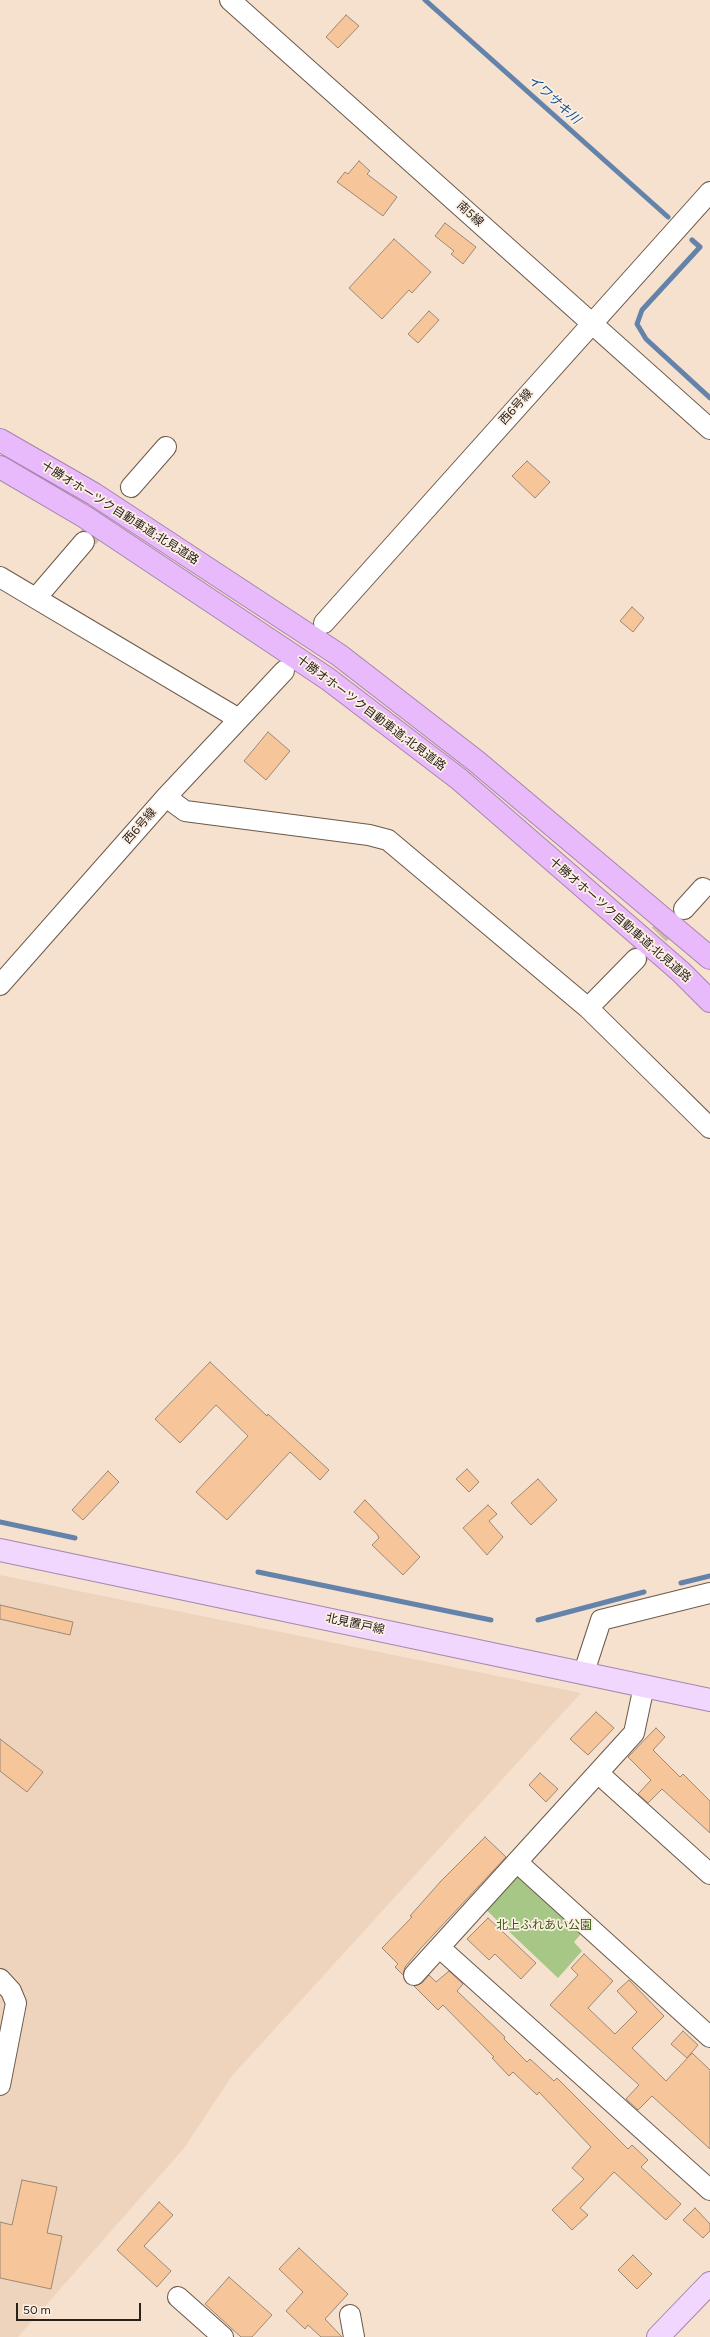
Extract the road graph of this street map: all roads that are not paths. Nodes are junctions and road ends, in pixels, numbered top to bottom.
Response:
1 (230, 0) edge
2 (710, 192) edge
3 (592, 322) junction
4 (710, 429) edge
5 (0, 440) edge
6 (166, 447) dead end
7 (0, 467) edge
8 (131, 487) tunnel mouth
9 (84, 542) tunnel mouth
10 (0, 577) edge
11 (36, 598) junction
12 (324, 623) dead end
13 (284, 671) dead end
14 (239, 719) junction
15 (166, 797) junction
16 (703, 888) dead end
17 (684, 909) tunnel mouth
18 (710, 958) edge
19 (636, 959) tunnel mouth
20 (0, 985) edge
21 (710, 1001) edge
22 (588, 1008) junction
23 (710, 1128) edge
24 (0, 1550) edge
25 (710, 1593) edge
26 (584, 1672) junction
27 (644, 1686) junction
28 (710, 1700) edge
29 (598, 1773) junction
30 (518, 1863) junction
31 (710, 1874) edge
32 (440, 1948) junction
33 (414, 1975) dead end
34 (0, 1979) edge
35 (710, 2037) edge
36 (0, 2085) edge
37 (710, 2190) edge
38 (707, 2291) edge
39 (178, 2297) dead end
40 (350, 2315) dead end
41 (223, 2337) edge
42 (354, 2337) edge
43 (658, 2337) edge

1 - 3 street, 南5線
2 - 3 street, 西6号線
3 - 4 street, 南5線
3 - 12 street, 西6号線
5 - 18 highway, 十勝オホーツク自動車道;北見道路
6 - 8 street
7 - 21 highway, 十勝オホーツク自動車道;北見道路
9 - 11 street
10 - 11 street
11 - 14 street
13 - 14 street, 西6号線
14 - 15 street, 西6号線
15 - 20 street, 西6号線
15 - 22 street
16 - 17 street
19 - 22 street
22 - 23 street
24 - 26 main road, 北見置戸線
25 - 26 street
26 - 27 main road, 北見置戸線
27 - 28 main road, 北見置戸線
27 - 29 street
29 - 30 street
29 - 31 street
30 - 32 street
30 - 35 street
32 - 33 street
32 - 37 street
34 - 36 street
38 - 43 main road
39 - 41 street
40 - 42 street

